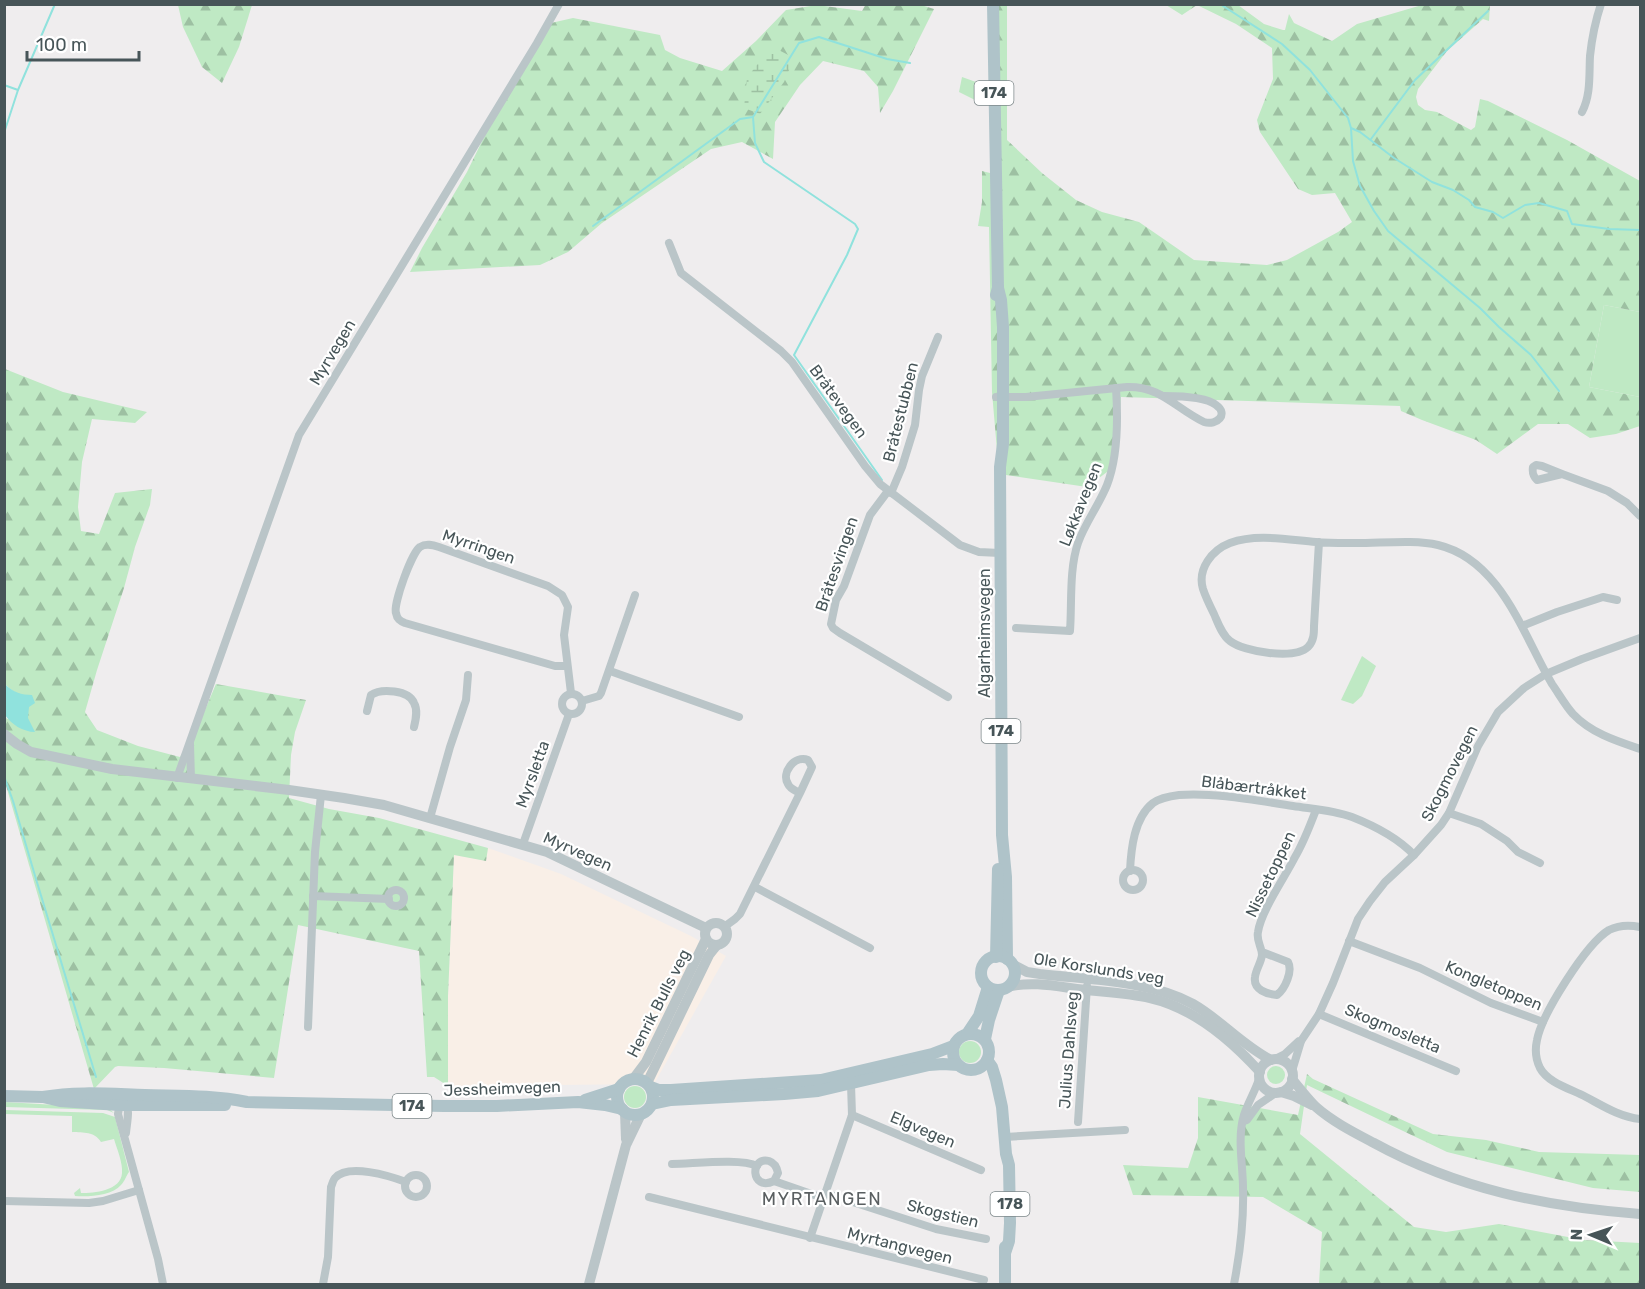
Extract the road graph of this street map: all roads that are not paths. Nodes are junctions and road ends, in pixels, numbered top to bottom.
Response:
1 (559, 4) edge
2 (993, 4) edge
3 (1601, 4) edge
4 (1582, 112) dead end
5 (669, 243) dead end
6 (938, 337) dead end
7 (1116, 388) junction
8 (1000, 396) junction
9 (1164, 396) junction
10 (1562, 474) dead end
11 (889, 492) junction
12 (1641, 516) edge
13 (1319, 542) junction
14 (1000, 553) junction
15 (635, 595) dead end
16 (1617, 600) dead end
17 (1522, 626) junction
18 (1016, 628) dead end
19 (1640, 640) edge
20 (567, 666) junction
21 (610, 670) junction
22 (1546, 674) junction
23 (468, 675) dead end
24 (571, 693) junction
25 (948, 696) dead end
26 (582, 701) junction
27 (367, 711) dead end
28 (569, 714) junction
29 (739, 717) dead end
30 (414, 727) dead end
31 (4, 734) edge
32 (190, 744) junction
33 (1641, 749) edge
34 (177, 778) junction
35 (190, 779) junction
36 (800, 793) dead end
37 (321, 795) junction
38 (1316, 810) junction
39 (1449, 813) junction
40 (430, 818) junction
41 (523, 844) junction
42 (1414, 855) junction
43 (1540, 863) dead end
44 (1130, 871) dead end
45 (755, 887) junction
46 (313, 896) junction
47 (389, 899) dead end
48 (724, 927) junction
49 (1641, 927) edge
50 (706, 933) junction
51 (1349, 941) junction
52 (717, 945) junction
53 (870, 948) dead end
54 (1262, 952) junction
55 (1005, 960) junction
56 (1087, 985) junction
57 (999, 988) junction
58 (1319, 1014) junction
59 (1543, 1022) junction
60 (308, 1027) dead end
61 (967, 1034) junction
62 (985, 1040) junction
63 (1301, 1041) junction
64 (953, 1046) junction
65 (1273, 1059) junction
66 (987, 1060) junction
67 (958, 1065) junction
68 (972, 1071) junction
69 (1456, 1071) dead end
70 (1260, 1074) junction
71 (1292, 1075) junction
72 (634, 1078) junction
73 (851, 1084) junction
74 (649, 1085) junction
75 (619, 1089) junction
76 (1279, 1092) junction
77 (4, 1096) edge
78 (999, 1097) junction
79 (123, 1101) junction
80 (578, 1102) junction
81 (652, 1104) junction
82 (1315, 1106) junction
83 (623, 1111) junction
84 (641, 1114) junction
85 (852, 1115) junction
86 (1641, 1119) edge
87 (1244, 1121) junction
88 (1078, 1122) dead end
89 (1125, 1130) dead end
90 (1005, 1137) junction
91 (626, 1145) junction
92 (672, 1164) dead end
93 (757, 1166) junction
94 (981, 1170) dead end
95 (774, 1181) junction
96 (406, 1182) dead end
97 (138, 1190) junction
98 (824, 1196) junction
99 (649, 1197) dead end
100 (4, 1201) edge
101 (1641, 1214) edge
102 (810, 1238) junction
103 (986, 1239) dead end
104 (984, 1281) dead end
105 (163, 1284) edge
106 (323, 1284) edge
107 (588, 1284) edge
108 (1005, 1284) edge
109 (1234, 1284) edge

1 - 32 street, Myrvegen
2 - 8 main road, Algarheimsvegen / 174
3 - 4 street
5 - 11 street, Bråtevegen
6 - 11 street, Bråtestubben
7 - 8 street
7 - 9 street
7 - 18 street, Løkkavegen
8 - 14 main road, Algarheimsvegen / 174
9 - 9 street
10 - 12 street
11 - 14 street, Bråtevegen
11 - 25 street, Bråtesvingen
13 - 13 street
13 - 17 street
14 - 55 main road, Algarheimsvegen / 174
15 - 21 street
16 - 17 street
17 - 22 street
19 - 22 street, Skogmovegen
20 - 20 street, Myrringen
20 - 24 street, Myrringen
21 - 26 street
21 - 29 street
22 - 33 street
22 - 39 street, Skogmovegen
23 - 40 street
24 - 26 street
24 - 28 street
26 - 28 street
27 - 30 street
28 - 41 street, Myrsletta
31 - 34 street, Myrvegen
32 - 34 street, Myrvegen
32 - 35 street, Myrvegen
34 - 35 street, Myrvegen
35 - 37 street, Myrvegen
36 - 45 street
37 - 40 street, Myrvegen
37 - 46 street
38 - 42 street, Blåbærtråkket
38 - 44 street, Blåbærtråkket
38 - 54 street, Nissetoppen
39 - 42 street, Skogmovegen
39 - 43 street
40 - 41 street, Myrvegen
41 - 50 street, Myrvegen
42 - 51 street, Skogmovegen
45 - 48 street
45 - 53 street
46 - 47 street
46 - 60 street
48 - 50 street
48 - 52 street
49 - 59 street
50 - 52 street
50 - 72 street, Henrik Bulls veg
51 - 58 street, Skogmovegen
51 - 59 street, Kongletoppen
52 - 74 street, Henrik Bulls veg
54 - 54 street, Nissetoppen
55 - 56 street, Ole Korslunds veg
55 - 57 main road, 174
55 - 57 main road, 174
56 - 57 street, Ole Korslunds veg
56 - 65 street, Ole Korslunds veg
56 - 70 street, Ole Korslunds veg
56 - 88 street, Julius Dahlsveg
57 - 61 main road, 174
57 - 62 main road, 174
58 - 63 street, Skogmovegen
58 - 69 street, Skogmosletta
59 - 86 street, Kongletoppen
61 - 62 main road
61 - 64 main road, 174
62 - 66 main road, 174
63 - 65 street, Skogmovegen
63 - 71 street, Skogmovegen
64 - 67 main road
64 - 74 main road, 174
65 - 70 street
65 - 71 street
66 - 68 main road
66 - 78 main road, 178
67 - 68 main road
67 - 73 main road
68 - 78 main road
70 - 76 street
70 - 87 street
71 - 76 street
71 - 82 street
72 - 74 main road, 174
72 - 75 main road, 174
73 - 81 main road
73 - 85 street
74 - 81 main road
75 - 80 main road, Jessheimvegen / 174
75 - 83 main road
76 - 82 street
76 - 87 street
77 - 79 main road, Jessheimvegen / 174
78 - 90 main road, 178
79 - 80 main road, Jessheimvegen / 174
79 - 97 street
80 - 83 main road, Jessheimvegen / 174
81 - 84 main road
82 - 101 street
83 - 84 main road, 174
83 - 91 street
84 - 91 street
85 - 94 street, Elgvegen
85 - 98 street
87 - 109 street
89 - 90 street
90 - 108 main road, 178
91 - 107 street
92 - 93 street
93 - 95 street
93 - 95 street
95 - 98 street, Skogstien
96 - 106 street
97 - 100 street
97 - 105 street
98 - 102 street
98 - 103 street, Skogstien
99 - 102 street, Myrtangvegen
102 - 104 street, Myrtangvegen

